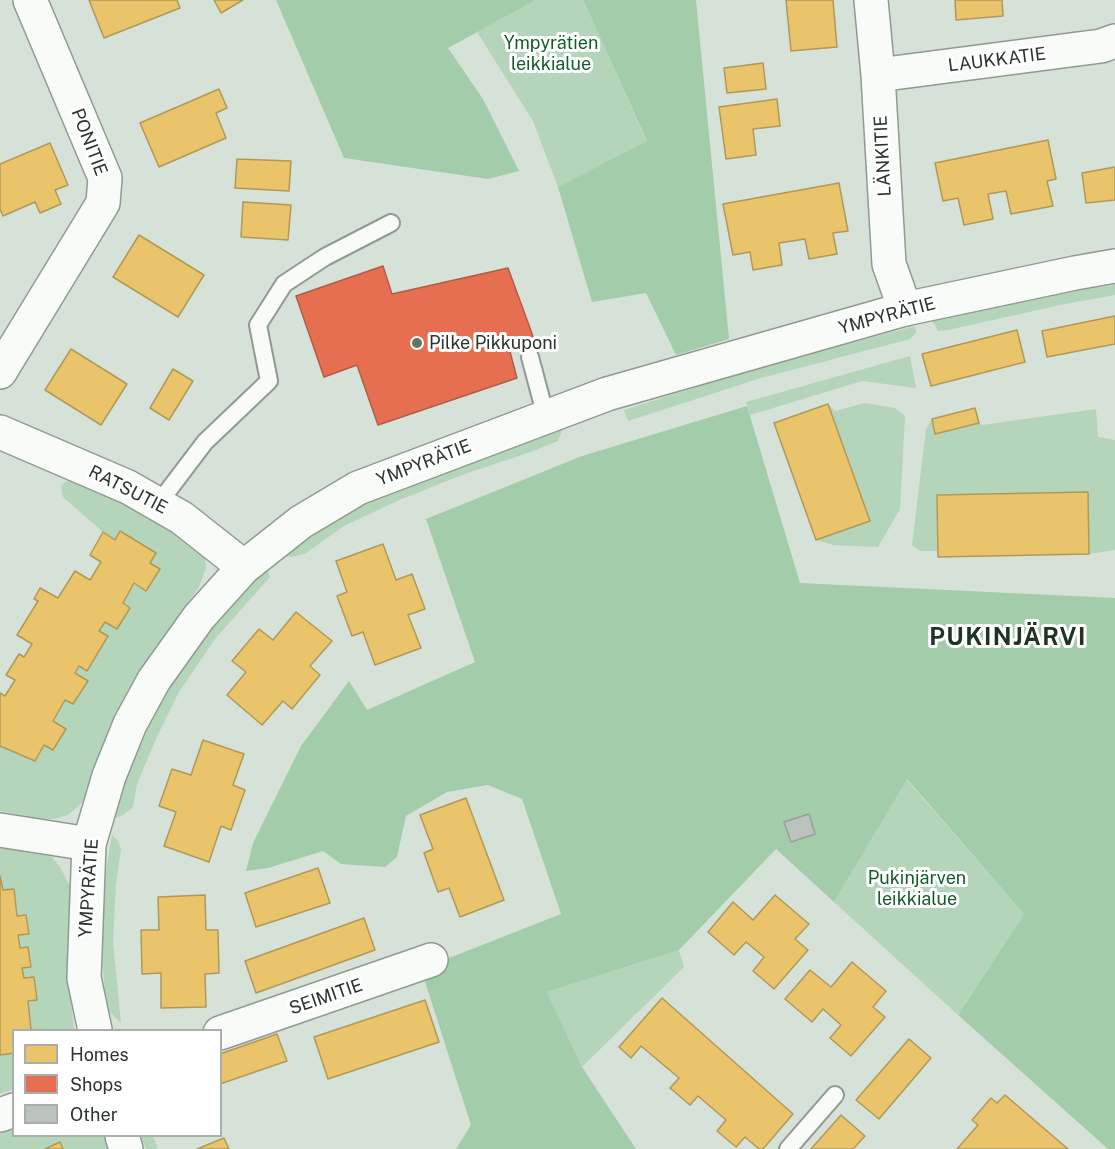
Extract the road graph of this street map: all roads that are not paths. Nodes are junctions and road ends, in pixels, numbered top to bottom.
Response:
1 (30, 0) edge
2 (871, 0) edge
3 (1115, 41) edge
4 (878, 75) junction
5 (391, 223) dead end
6 (1115, 266) edge
7 (904, 309) junction
8 (530, 357) dead end
9 (0, 372) edge
10 (546, 417) junction
11 (0, 432) edge
12 (158, 504) junction
13 (244, 567) junction
14 (0, 830) edge
15 (89, 844) junction
16 (431, 960) dead end
17 (95, 1029) edge
18 (222, 1033) edge
19 (835, 1095) dead end
20 (788, 1149) edge

1 - 9 street, PONITIE
2 - 4 street, LÄNKITIE
3 - 4 street, LAUKKATIE
4 - 7 street, LÄNKITIE
5 - 12 lane
6 - 7 street, YMPYRÄTIE
7 - 10 street, YMPYRÄTIE
8 - 10 lane
10 - 13 street, YMPYRÄTIE
11 - 12 street, RATSUTIE
12 - 13 street, RATSUTIE
13 - 15 street, YMPYRÄTIE
14 - 15 street
15 - 17 street, YMPYRÄTIE
16 - 18 street, SEIMITIE
19 - 20 lane

